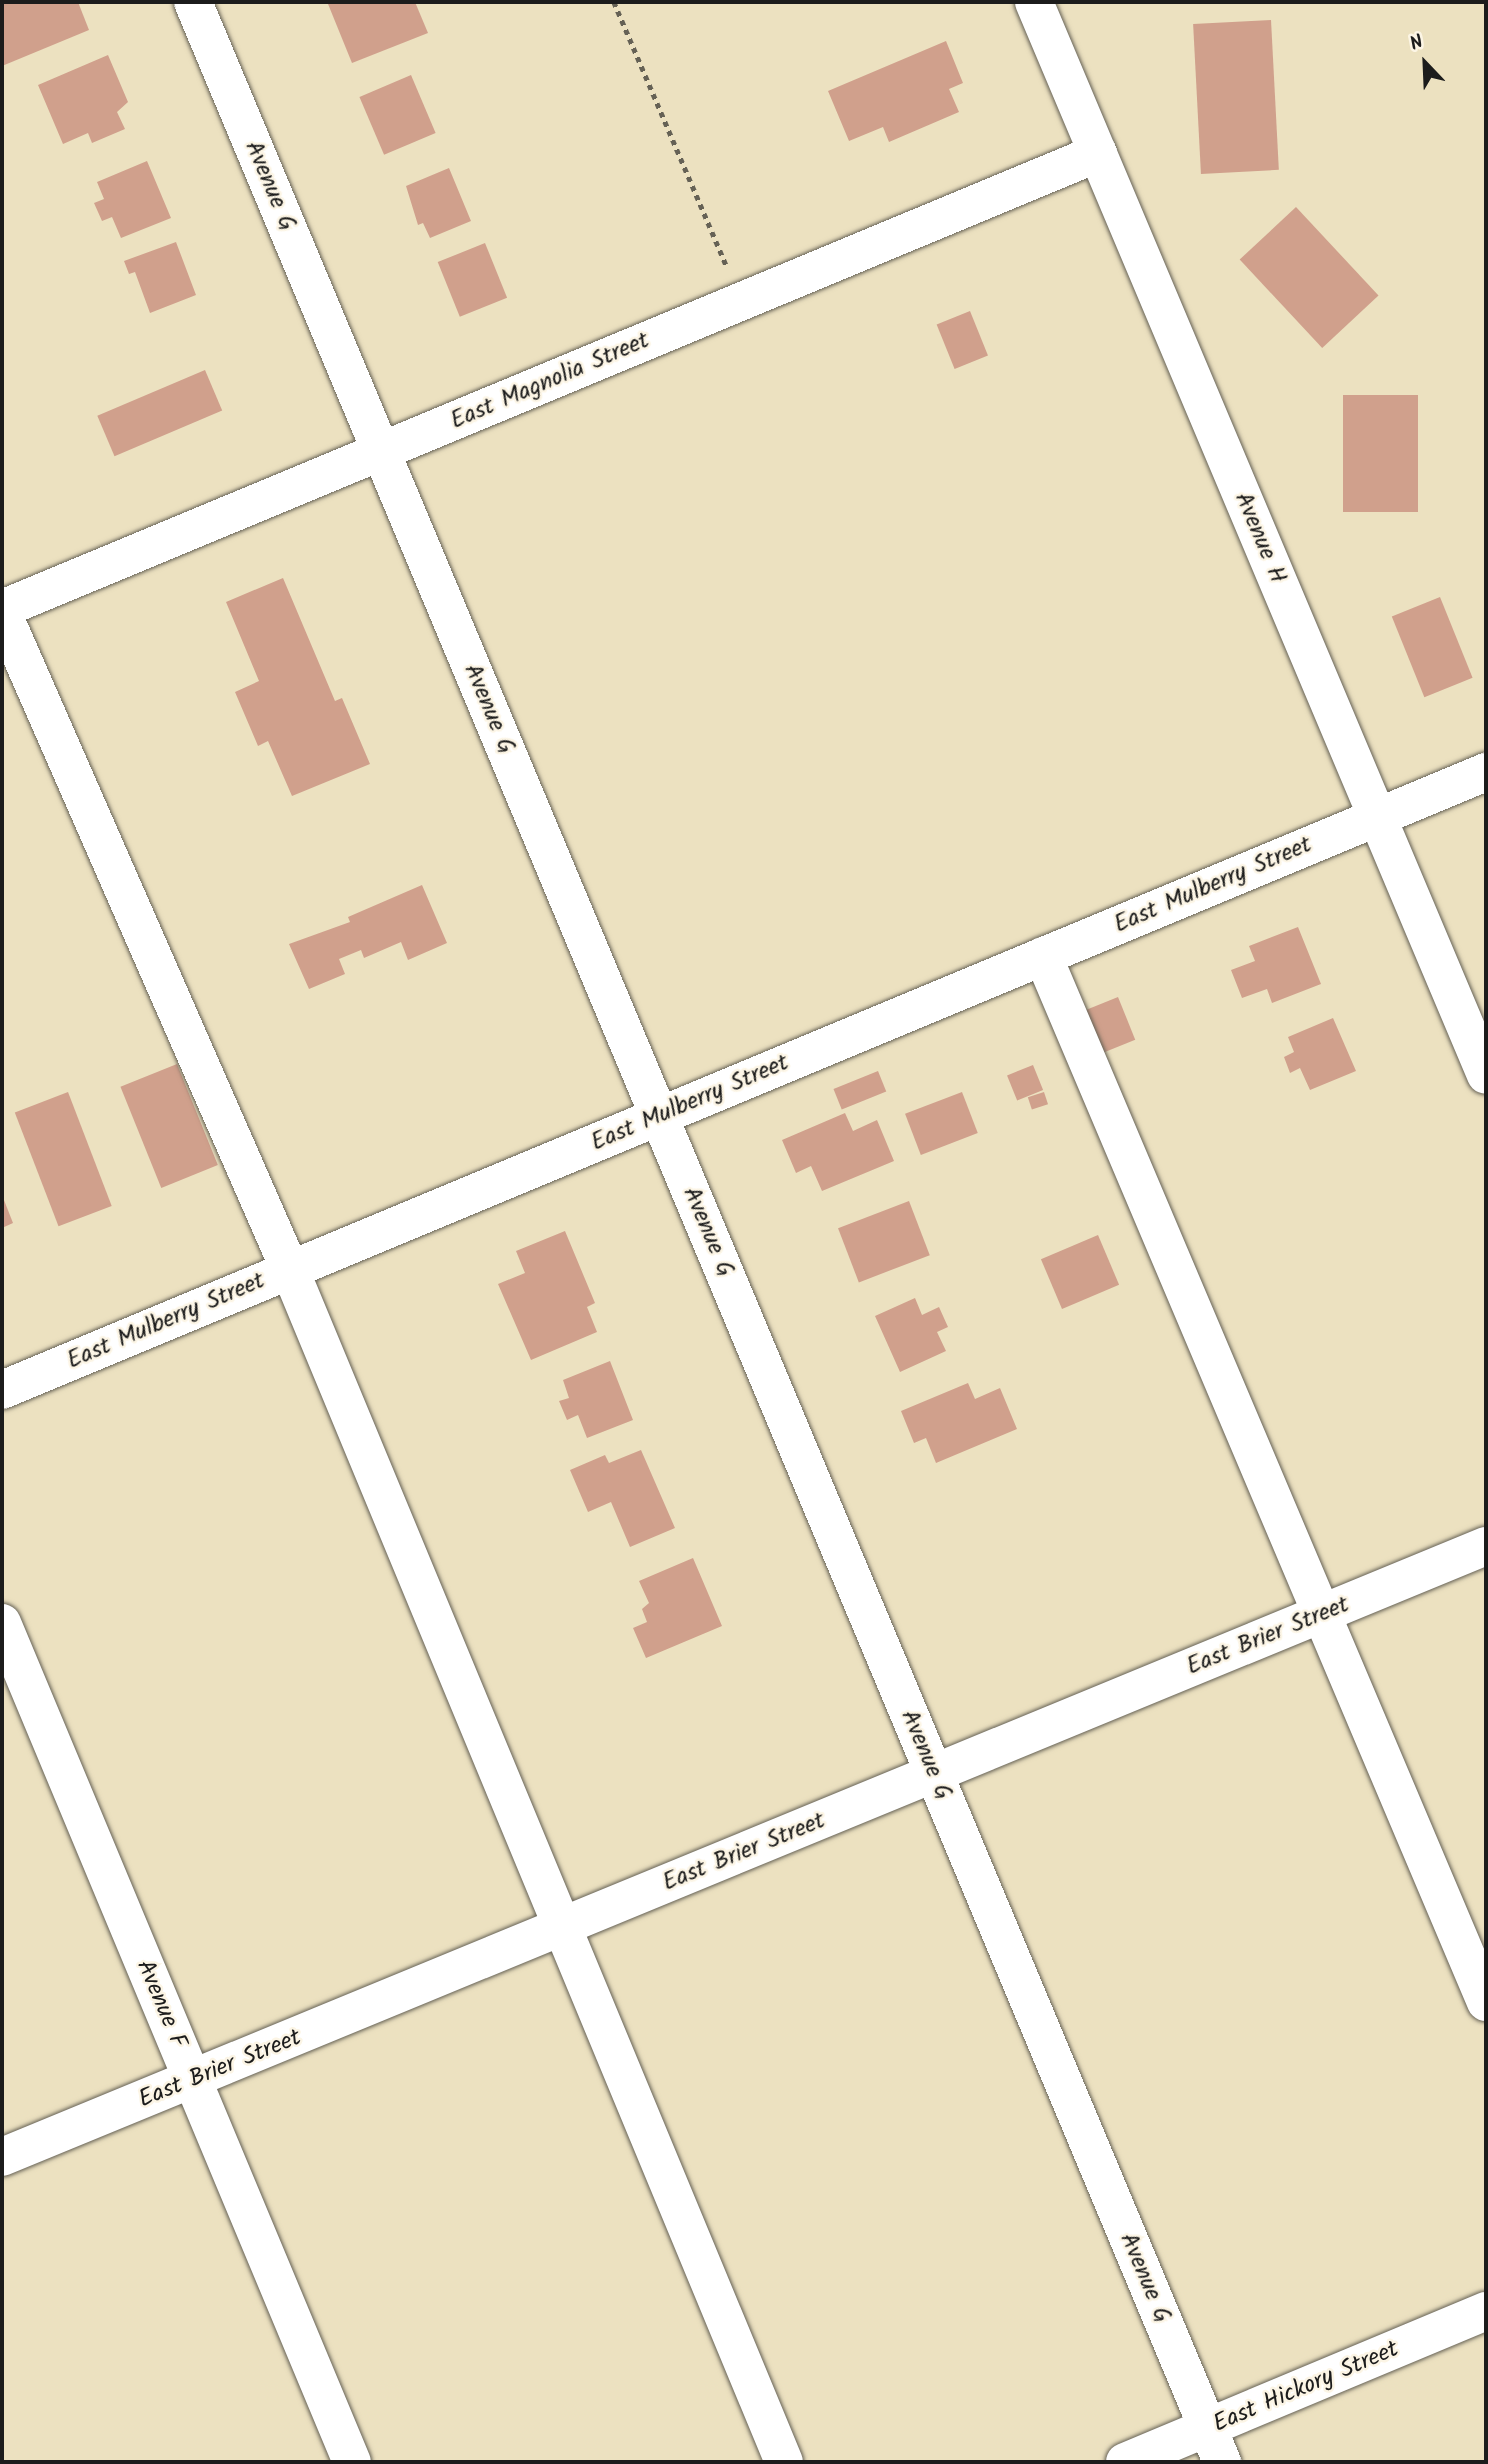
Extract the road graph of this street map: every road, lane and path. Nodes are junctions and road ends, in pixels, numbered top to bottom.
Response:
1 (193, 2) edge
2 (614, 2) edge
3 (1034, 2) edge
4 (1098, 153) junction
5 (741, 302) junction
6 (381, 452) junction
7 (2, 611) edge
8 (1486, 772) edge
9 (1377, 817) junction
10 (1043, 956) junction
11 (1486, 1075) edge
12 (659, 1116) junction
13 (290, 1270) junction
14 (2, 1390) edge
15 (1486, 1546) edge
16 (1321, 1615) junction
17 (2, 1623) edge
18 (934, 1774) junction
19 (563, 1926) junction
20 (1486, 2002) edge
21 (193, 2080) junction
22 (2, 2157) edge
23 (1486, 2311) edge
24 (1208, 2428) junction
25 (352, 2462) edge
26 (784, 2462) edge
27 (1125, 2462) edge
28 (1222, 2462) edge

1 - 6 street, Avenue G
2 - 5 path
3 - 4 street, Avenue H
4 - 5 street, East Magnolia Street
4 - 9 street, Avenue H
5 - 6 street, East Magnolia Street
6 - 7 street, East Magnolia Street
6 - 12 street, Avenue G
7 - 13 street
8 - 9 street, East Mulberry Street
9 - 10 street, East Mulberry Street
9 - 11 street, Avenue H
10 - 12 street, East Mulberry Street
10 - 16 street
12 - 13 street, East Mulberry Street
12 - 18 street, Avenue G
13 - 14 street, East Mulberry Street
13 - 19 street
15 - 16 street, East Brier Street
16 - 18 street, East Brier Street
16 - 20 street
17 - 21 street, Avenue F
18 - 19 street, East Brier Street
18 - 24 street, Avenue G
19 - 21 street, East Brier Street
19 - 26 street
21 - 22 street, East Brier Street
21 - 25 street, Avenue F
23 - 24 street, East Hickory Street
24 - 27 street, East Hickory Street
24 - 28 street, Avenue G

